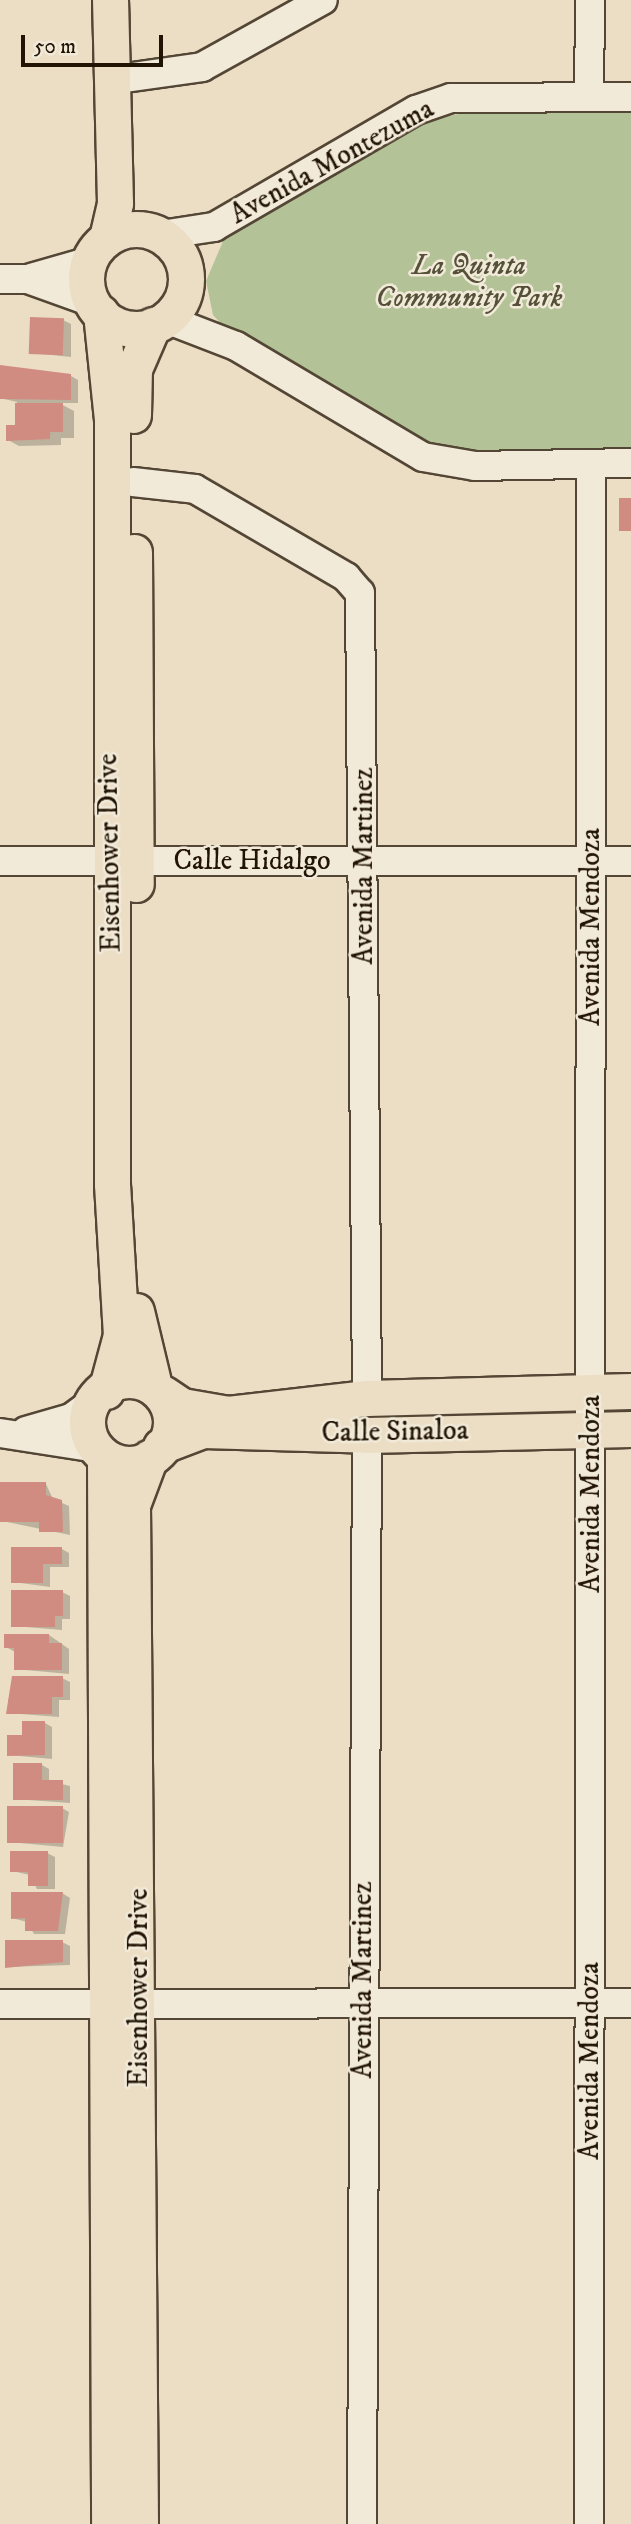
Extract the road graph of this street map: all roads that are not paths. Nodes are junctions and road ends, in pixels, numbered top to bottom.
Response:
1 (110, 0) edge
2 (132, 0) edge
3 (323, 0) edge
4 (590, 0) edge
5 (122, 80) junction
6 (589, 97) junction
7 (631, 97) edge
8 (156, 233) junction
9 (98, 250) junction
10 (0, 279) edge
11 (28, 279) junction
12 (96, 308) junction
13 (160, 322) junction
14 (631, 463) edge
15 (592, 464) junction
16 (134, 482) junction
17 (363, 860) junction
18 (0, 861) edge
19 (591, 861) junction
20 (631, 861) edge
21 (124, 862) junction
22 (159, 1388) junction
23 (591, 1391) junction
24 (631, 1391) edge
25 (100, 1396) junction
26 (367, 1398) junction
27 (591, 1428) junction
28 (631, 1429) edge
29 (7, 1433) edge
30 (367, 1435) junction
31 (156, 1451) junction
32 (97, 1453) junction
33 (124, 2003) junction
34 (363, 2003) junction
35 (590, 2003) junction
36 (631, 2003) edge
37 (0, 2004) edge
38 (109, 2524) edge
39 (140, 2524) edge
40 (362, 2524) edge
41 (589, 2524) edge

1 - 5 main road, Eisenhower Drive
2 - 5 main road, Eisenhower Drive
3 - 5 street
4 - 6 street
5 - 8 main road, Eisenhower Drive
5 - 9 main road, Eisenhower Drive
6 - 7 street, Avenida Montezuma
6 - 8 street, Avenida Montezuma
8 - 9 main road
8 - 13 main road, Eisenhower Drive
9 - 11 street
9 - 12 main road, Eisenhower Drive
10 - 11 street
11 - 12 street
12 - 13 main road
12 - 21 main road, Eisenhower Drive
13 - 15 street
13 - 16 main road, Eisenhower Drive
14 - 15 street
15 - 19 street, Avenida Mendoza
16 - 17 street, Avenida Martinez
16 - 21 main road, Eisenhower Drive
17 - 19 street, Calle Hidalgo
17 - 21 street, Calle Hidalgo
17 - 26 street, Avenida Martinez
18 - 21 street, Calle Hidalgo
19 - 20 street, Calle Hidalgo
19 - 23 street, Avenida Mendoza
21 - 22 main road, Eisenhower Drive
21 - 25 main road, Eisenhower Drive
22 - 25 main road
22 - 26 main road, Calle Sinaloa
22 - 31 main road
23 - 24 main road, Calle Sinaloa
23 - 26 main road, Calle Sinaloa
23 - 27 street, Avenida Mendoza
25 - 29 street
25 - 32 main road
27 - 28 main road, Calle Sinaloa
27 - 30 main road, Calle Sinaloa
27 - 35 street, Avenida Mendoza
29 - 32 street
30 - 31 main road, Calle Sinaloa
30 - 34 street, Avenida Martinez
31 - 32 main road
31 - 33 main road, Eisenhower Drive
32 - 33 main road, Eisenhower Drive
33 - 34 street
33 - 37 street
33 - 38 main road, Eisenhower Drive
33 - 39 main road, Eisenhower Drive
34 - 35 street
34 - 40 street, Avenida Martinez
35 - 36 street
35 - 41 street, Avenida Mendoza

